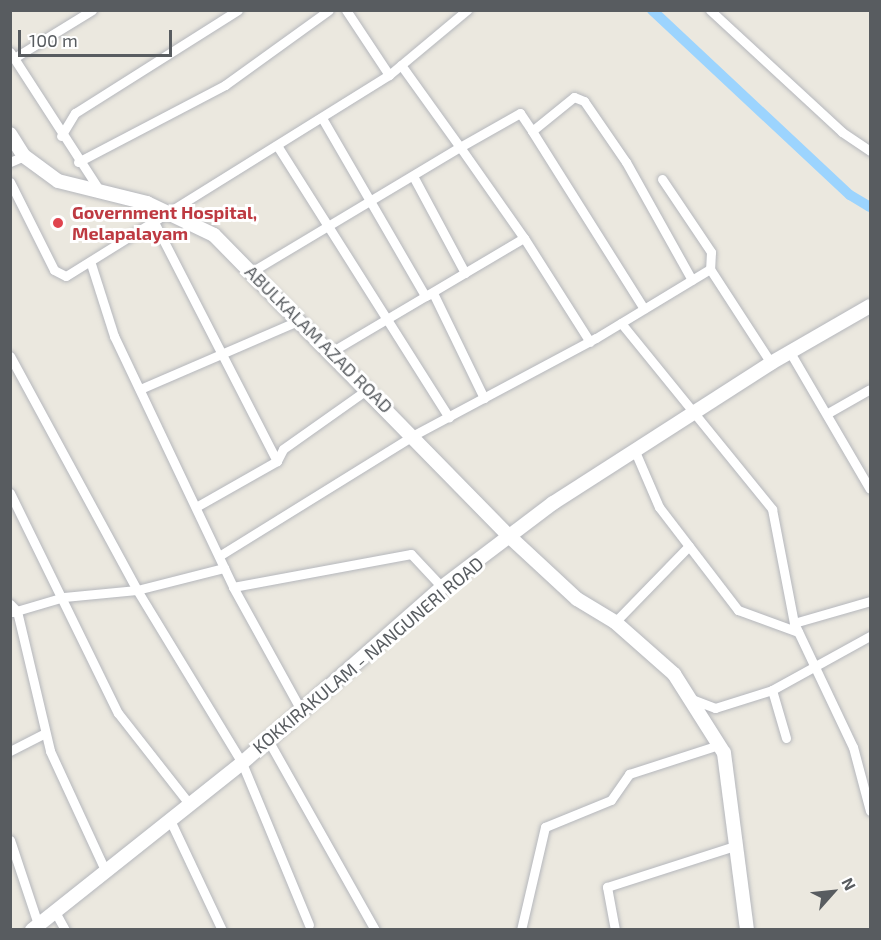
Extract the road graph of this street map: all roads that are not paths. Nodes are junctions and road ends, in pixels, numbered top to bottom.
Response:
1 (92, 10) edge
2 (238, 10) edge
3 (329, 10) edge
4 (346, 10) edge
5 (467, 10) edge
6 (710, 10) edge
7 (12, 55) edge
8 (400, 65) junction
9 (389, 75) junction
10 (322, 118) junction
11 (532, 131) junction
12 (10, 134) edge
13 (61, 136) junction
14 (278, 147) junction
15 (460, 147) junction
16 (870, 151) edge
17 (24, 156) junction
18 (10, 162) edge
19 (78, 162) junction
20 (413, 176) junction
21 (662, 179) dead end
22 (10, 182) edge
23 (102, 192) junction
24 (373, 200) junction
25 (171, 211) junction
26 (154, 222) junction
27 (328, 226) junction
28 (524, 238) junction
29 (91, 264) junction
30 (710, 269) junction
31 (251, 272) junction
32 (465, 273) junction
33 (692, 280) junction
34 (433, 293) junction
35 (870, 306) edge
36 (644, 309) junction
37 (388, 318) junction
38 (298, 321) junction
39 (621, 324) junction
40 (590, 342) junction
41 (331, 352) junction
42 (791, 354) junction
43 (10, 356) edge
44 (223, 356) junction
45 (771, 363) junction
46 (369, 388) junction
47 (870, 388) edge
48 (140, 389) junction
49 (484, 398) junction
50 (828, 413) junction
51 (691, 415) junction
52 (448, 417) junction
53 (414, 435) junction
54 (634, 449) junction
55 (277, 460) junction
56 (870, 489) edge
57 (10, 493) edge
58 (196, 507) junction
59 (510, 537) junction
60 (688, 546) junction
61 (219, 556) junction
62 (224, 568) junction
63 (233, 587) junction
64 (442, 587) junction
65 (137, 590) junction
66 (64, 597) junction
67 (870, 601) edge
68 (13, 610) edge
69 (615, 622) junction
70 (796, 627) junction
71 (870, 636) edge
72 (814, 668) junction
73 (771, 690) junction
74 (689, 698) junction
75 (301, 710) junction
76 (45, 733) junction
77 (786, 738) dead end
78 (268, 740) junction
79 (719, 745) junction
80 (10, 751) edge
81 (242, 763) junction
82 (187, 801) junction
83 (870, 812) edge
84 (168, 817) junction
85 (10, 840) edge
86 (735, 846) junction
87 (105, 870) junction
88 (54, 910) junction
89 (309, 925) dead end
90 (35, 927) edge
91 (746, 929) edge
92 (65, 930) edge
93 (222, 930) edge
94 (375, 930) edge
95 (521, 930) edge
96 (615, 930) edge

1 - 7 street
2 - 13 street
3 - 19 street
4 - 9 street
5 - 8 street
6 - 16 street
7 - 13 street
8 - 9 street
8 - 15 street
9 - 10 street
10 - 14 street
10 - 24 street
11 - 15 street
11 - 33 street
11 - 36 street
12 - 17 main road, ABULKALAM AZAD ROAD
13 - 19 street
14 - 25 street
14 - 27 street
15 - 20 street
15 - 28 street
17 - 18 street
17 - 23 main road, ABULKALAM AZAD ROAD
19 - 23 street
20 - 24 street
20 - 32 street
21 - 30 street
22 - 29 street
23 - 25 main road, ABULKALAM AZAD ROAD
24 - 27 street
24 - 34 street
25 - 26 street
25 - 31 main road, ABULKALAM AZAD ROAD
26 - 29 street
26 - 44 street
27 - 31 street
27 - 37 street
28 - 32 street
28 - 40 street
29 - 48 street
30 - 33 street
30 - 45 street
31 - 38 main road, ABULKALAM AZAD ROAD
32 - 34 street
33 - 36 street
34 - 37 street
34 - 49 street
35 - 42 main road, KOKKIRAKULAM - NANGUNERI ROAD
36 - 39 street
37 - 41 street
37 - 52 street
38 - 41 main road, ABULKALAM AZAD ROAD
38 - 44 street
39 - 40 street
39 - 51 street
40 - 49 street
41 - 46 main road, ABULKALAM AZAD ROAD
42 - 45 main road, KOKKIRAKULAM - NANGUNERI ROAD
42 - 50 street
43 - 65 street
44 - 48 street
44 - 55 street
45 - 51 main road, KOKKIRAKULAM - NANGUNERI ROAD
46 - 53 main road, ABULKALAM AZAD ROAD
46 - 55 street
47 - 50 street
48 - 58 street
49 - 52 street
50 - 56 street
51 - 54 main road, KOKKIRAKULAM - NANGUNERI ROAD
51 - 70 street
52 - 53 street
53 - 59 main road, ABULKALAM AZAD ROAD
53 - 61 street
54 - 59 main road, KOKKIRAKULAM - NANGUNERI ROAD
54 - 60 street
55 - 58 street
57 - 66 street
58 - 61 street
59 - 64 main road, KOKKIRAKULAM - NANGUNERI ROAD
59 - 69 main road, ABULKALAM AZAD ROAD
60 - 69 street
60 - 70 street
61 - 62 street
62 - 63 street
62 - 65 street
63 - 64 street
63 - 75 street
64 - 75 main road, KOKKIRAKULAM - NANGUNERI ROAD
65 - 66 street
65 - 81 street
66 - 68 street
66 - 82 street
67 - 70 street
68 - 76 street
69 - 74 main road, ABULKALAM AZAD ROAD
70 - 72 street
71 - 72 street
72 - 73 street
72 - 83 street
73 - 74 street
73 - 77 street
74 - 79 main road, ABULKALAM AZAD ROAD
75 - 78 main road, KOKKIRAKULAM - NANGUNERI ROAD
76 - 80 street
76 - 87 street
78 - 81 main road, KOKKIRAKULAM - NANGUNERI ROAD
78 - 94 street
79 - 86 main road
79 - 95 street
81 - 82 main road, KOKKIRAKULAM - NANGUNERI ROAD
81 - 89 street
82 - 84 main road, KOKKIRAKULAM - NANGUNERI ROAD
84 - 87 main road, KOKKIRAKULAM - NANGUNERI ROAD
84 - 93 street
85 - 90 street
86 - 91 main road
86 - 96 street
87 - 88 main road, KOKKIRAKULAM - NANGUNERI ROAD
88 - 90 main road, KOKKIRAKULAM - NANGUNERI ROAD
88 - 92 street

